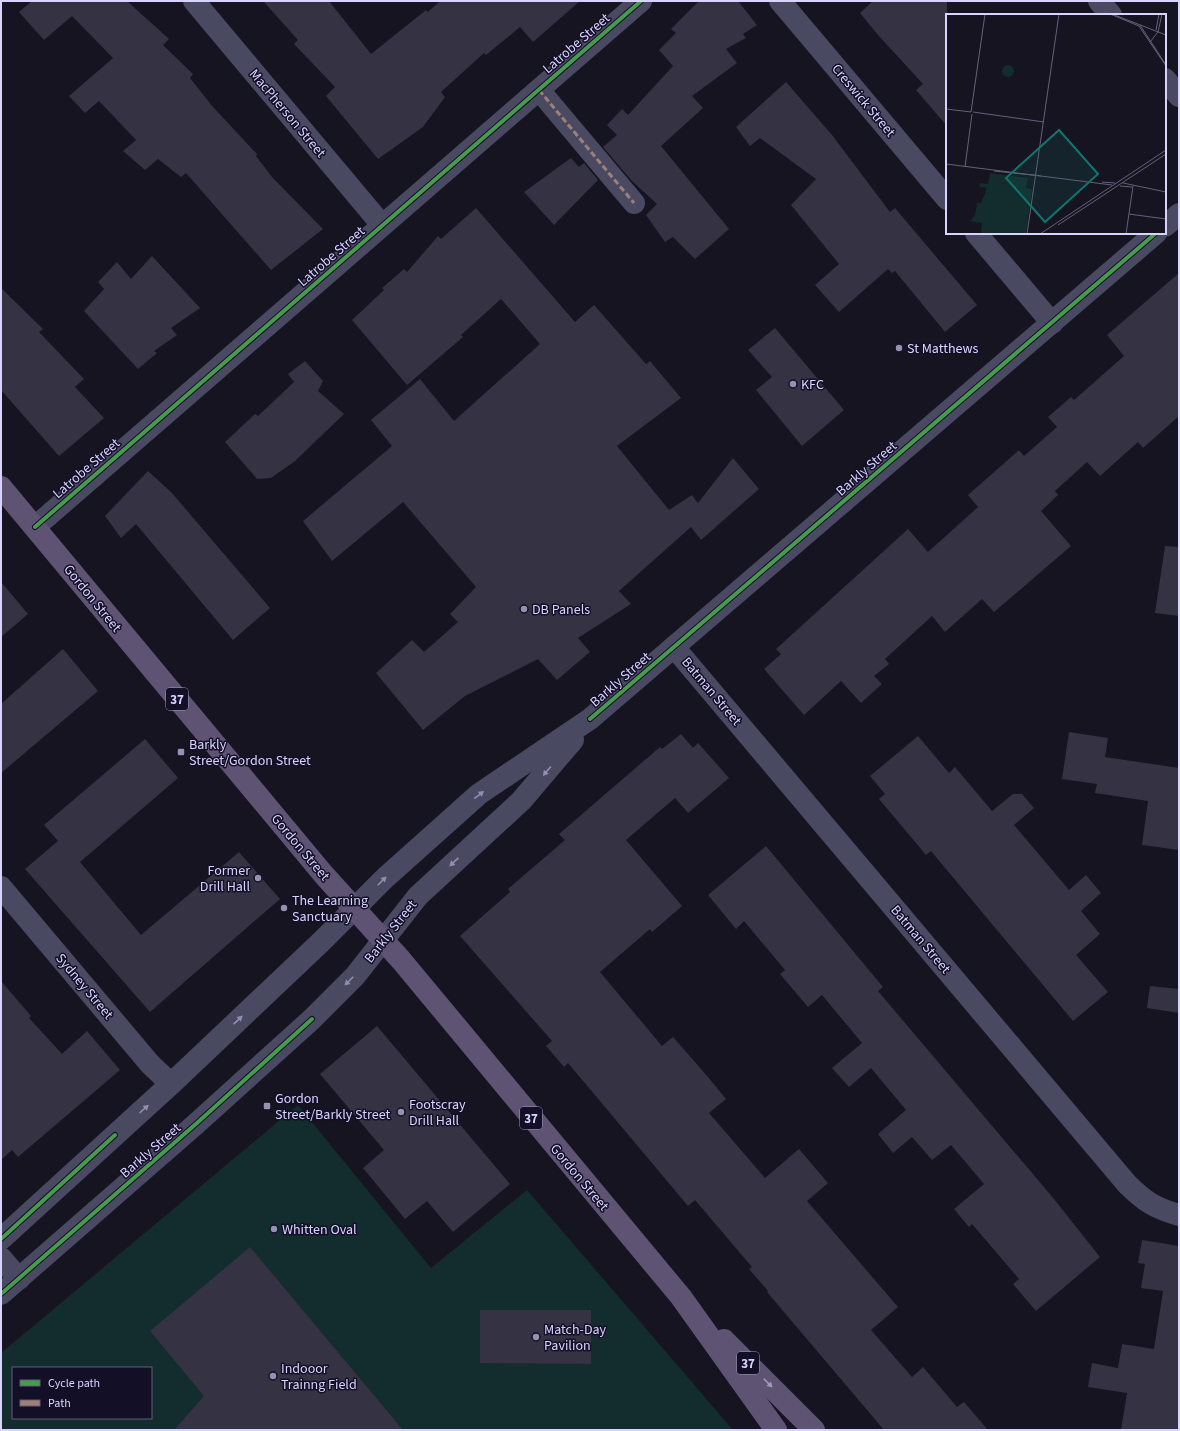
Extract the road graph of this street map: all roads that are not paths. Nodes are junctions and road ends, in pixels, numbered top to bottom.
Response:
1 (194, 1) edge
2 (641, 1) edge
3 (780, 1) edge
4 (1099, 1) edge
5 (1110, 14) edge
6 (1166, 80) edge
7 (539, 90) junction
8 (1179, 96) edge
9 (946, 198) edge
10 (634, 203) dead end
11 (1179, 214) edge
12 (382, 225) junction
13 (1166, 225) edge
14 (977, 234) edge
15 (1155, 234) edge
16 (1052, 323) junction
17 (1, 487) edge
18 (35, 527) junction
19 (674, 647) junction
20 (590, 719) junction
21 (1, 887) edge
22 (354, 909) junction
23 (382, 939) junction
24 (171, 1084) junction
25 (1179, 1215) edge
26 (1, 1239) edge
27 (1, 1258) edge
28 (19, 1279) junction
29 (1, 1294) edge
30 (681, 1297) junction
31 (776, 1430) edge
32 (814, 1430) edge

1 - 12 street, MacPherson Street
2 - 7 street, Latrobe Street
3 - 9 street, Creswick Street
4 - 5 street
6 - 8 street
7 - 10 street
7 - 12 street, Latrobe Street
11 - 13 street
12 - 18 street, Latrobe Street
14 - 16 street
15 - 16 street, Barkly Street
16 - 19 street, Barkly Street
17 - 18 main road, Gordon Street / 37
18 - 22 main road, Gordon Street / 37
19 - 20 street, Barkly Street
19 - 25 street, Batman Street
22 -> 20 street, Barkly Street
20 -> 23 street, Barkly Street
21 - 24 street, Sydney Street
22 - 23 main road, Gordon Street / 37
24 -> 22 street, Barkly Street
23 -> 28 street, Barkly Street
23 - 30 main road, Gordon Street / 37
26 -> 24 street, Barkly Street
27 - 28 street
28 - 29 street, Barkly Street
30 - 31 main road, Gordon Street / 37
30 -> 32 main road, Gordon Street / 37

